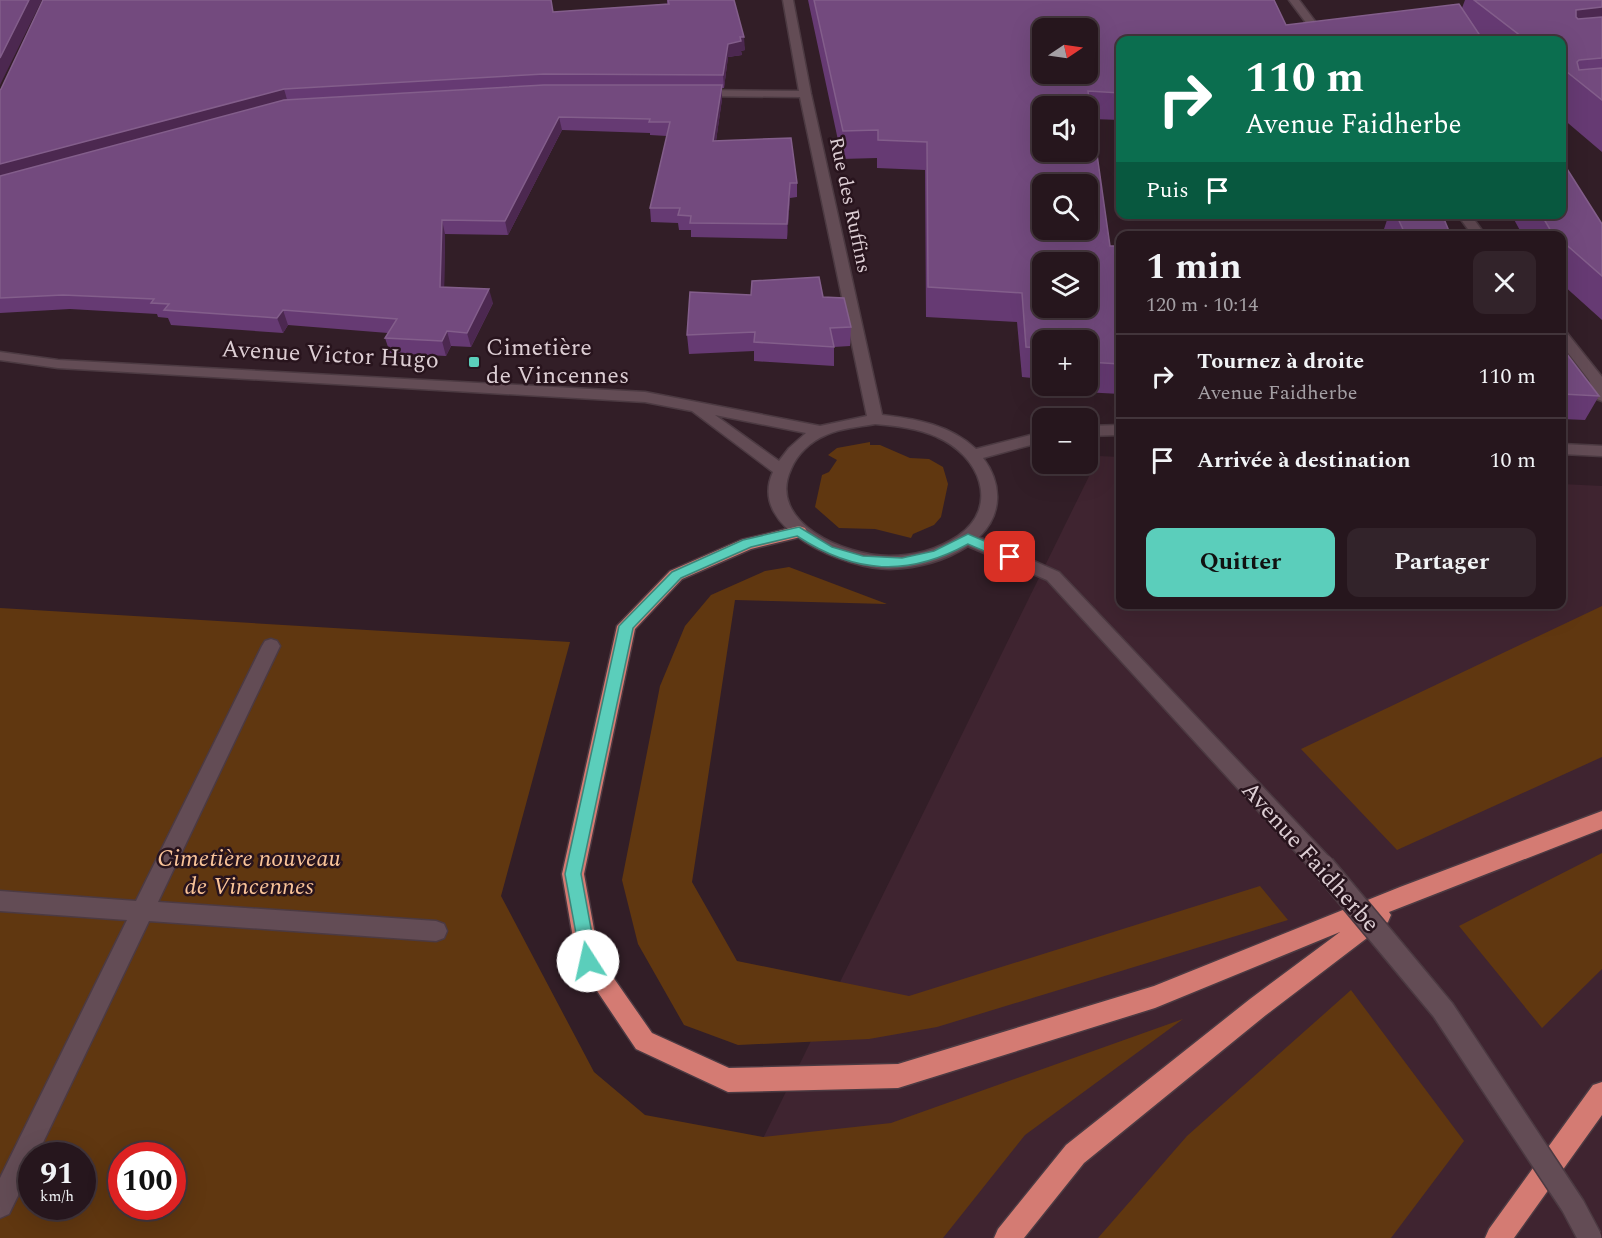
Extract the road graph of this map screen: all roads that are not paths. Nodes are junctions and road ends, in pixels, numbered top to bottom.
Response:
1 (788, 0) edge
2 (1294, 0) edge
3 (1323, 36) edge
4 (688, 93) edge
5 (805, 94) junction
6 (1467, 219) edge
7 (1476, 231) edge
8 (1566, 341) edge
9 (0, 356) edge
10 (1599, 379) edge
11 (1602, 396) edge
12 (692, 407) junction
13 (874, 419) junction
14 (1116, 430) edge
15 (821, 431) junction
16 (1098, 431) edge
17 (1032, 440) edge
18 (1566, 449) edge
19 (1602, 451) edge
20 (974, 455) junction
21 (781, 470) junction
22 (799, 532) junction
23 (968, 539) junction
24 (271, 646) dead end
25 (1602, 820) edge
26 (1408, 894) junction
27 (0, 901) edge
28 (144, 911) junction
29 (436, 931) dead end
30 (1602, 1094) edge
31 (0, 1205) edge
32 (1007, 1238) edge
33 (1498, 1238) edge
34 (1590, 1238) edge

1 - 5 street, Rue des Ruffins
2 - 3 street
4 - 5 street
5 - 13 street, Rue des Ruffins
6 - 7 street
8 - 10 street
9 - 12 street, Avenue Victor Hugo
10 - 11 street
12 - 15 street, Avenue Victor Hugo
12 - 21 street, Avenue Victor Hugo
13 - 15 street
13 - 20 street
14 - 16 street
15 - 21 street
17 - 20 street
18 - 19 street
20 - 23 street
21 - 22 street
22 - 23 street
22 - 26 highway
23 - 34 street, Avenue Faidherbe, bridge
24 - 28 street
25 - 26 highway
26 - 32 highway
27 - 28 street
28 - 29 street
28 - 31 street
30 - 33 highway

